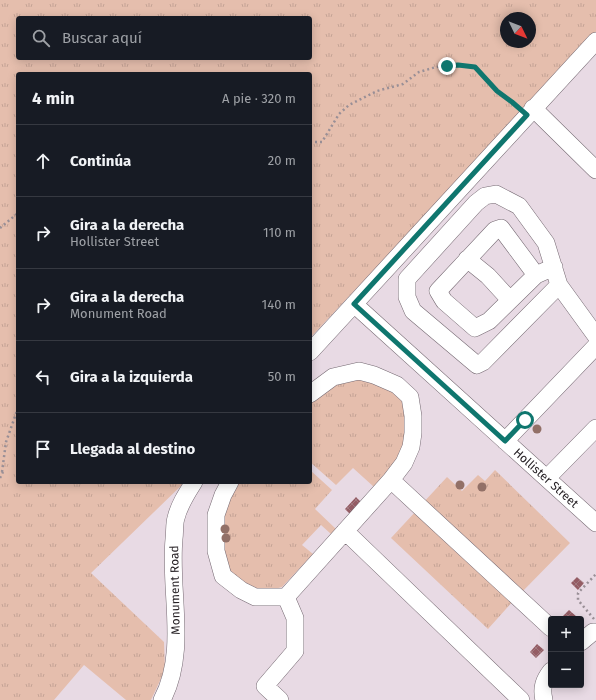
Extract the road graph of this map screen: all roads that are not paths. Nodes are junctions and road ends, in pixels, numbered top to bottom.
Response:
1 (596, 41) edge
2 (530, 112) junction
3 (596, 170) edge
4 (467, 259) junction
5 (554, 267) junction
6 (536, 275) junction
7 (559, 285) junction
8 (510, 300) junction
9 (354, 304) junction
10 (596, 336) edge
11 (596, 346) edge
12 (312, 350) edge
13 (312, 393) edge
14 (596, 428) edge
15 (505, 441) junction
16 (547, 478) junction
17 (391, 480) junction
18 (193, 484) edge
19 (229, 484) edge
20 (596, 523) edge
21 (345, 532) junction
22 (286, 597) junction
23 (548, 625) edge
24 (596, 632) edge
25 (584, 640) edge
26 (548, 675) edge
27 (162, 700) edge
28 (280, 700) edge
29 (521, 700) edge
30 (525, 700) edge
31 (544, 700) edge

1 - 2 street
2 - 3 street
2 - 9 street
4 - 6 street
4 - 8 street
4 - 8 street
5 - 6 street
5 - 7 street
5 - 7 street
6 - 8 street
7 - 10 street
9 - 12 street
9 - 15 street, Hollister Street
11 - 15 street
13 - 17 street
14 - 16 street
15 - 16 street, Hollister Street
16 - 20 street, Hollister Street
17 - 21 street
17 - 23 street
18 - 27 street, Monument Road
19 - 22 street
21 - 22 street
21 - 29 street
22 - 28 street
24 - 25 street
26 - 30 street
26 - 31 street

